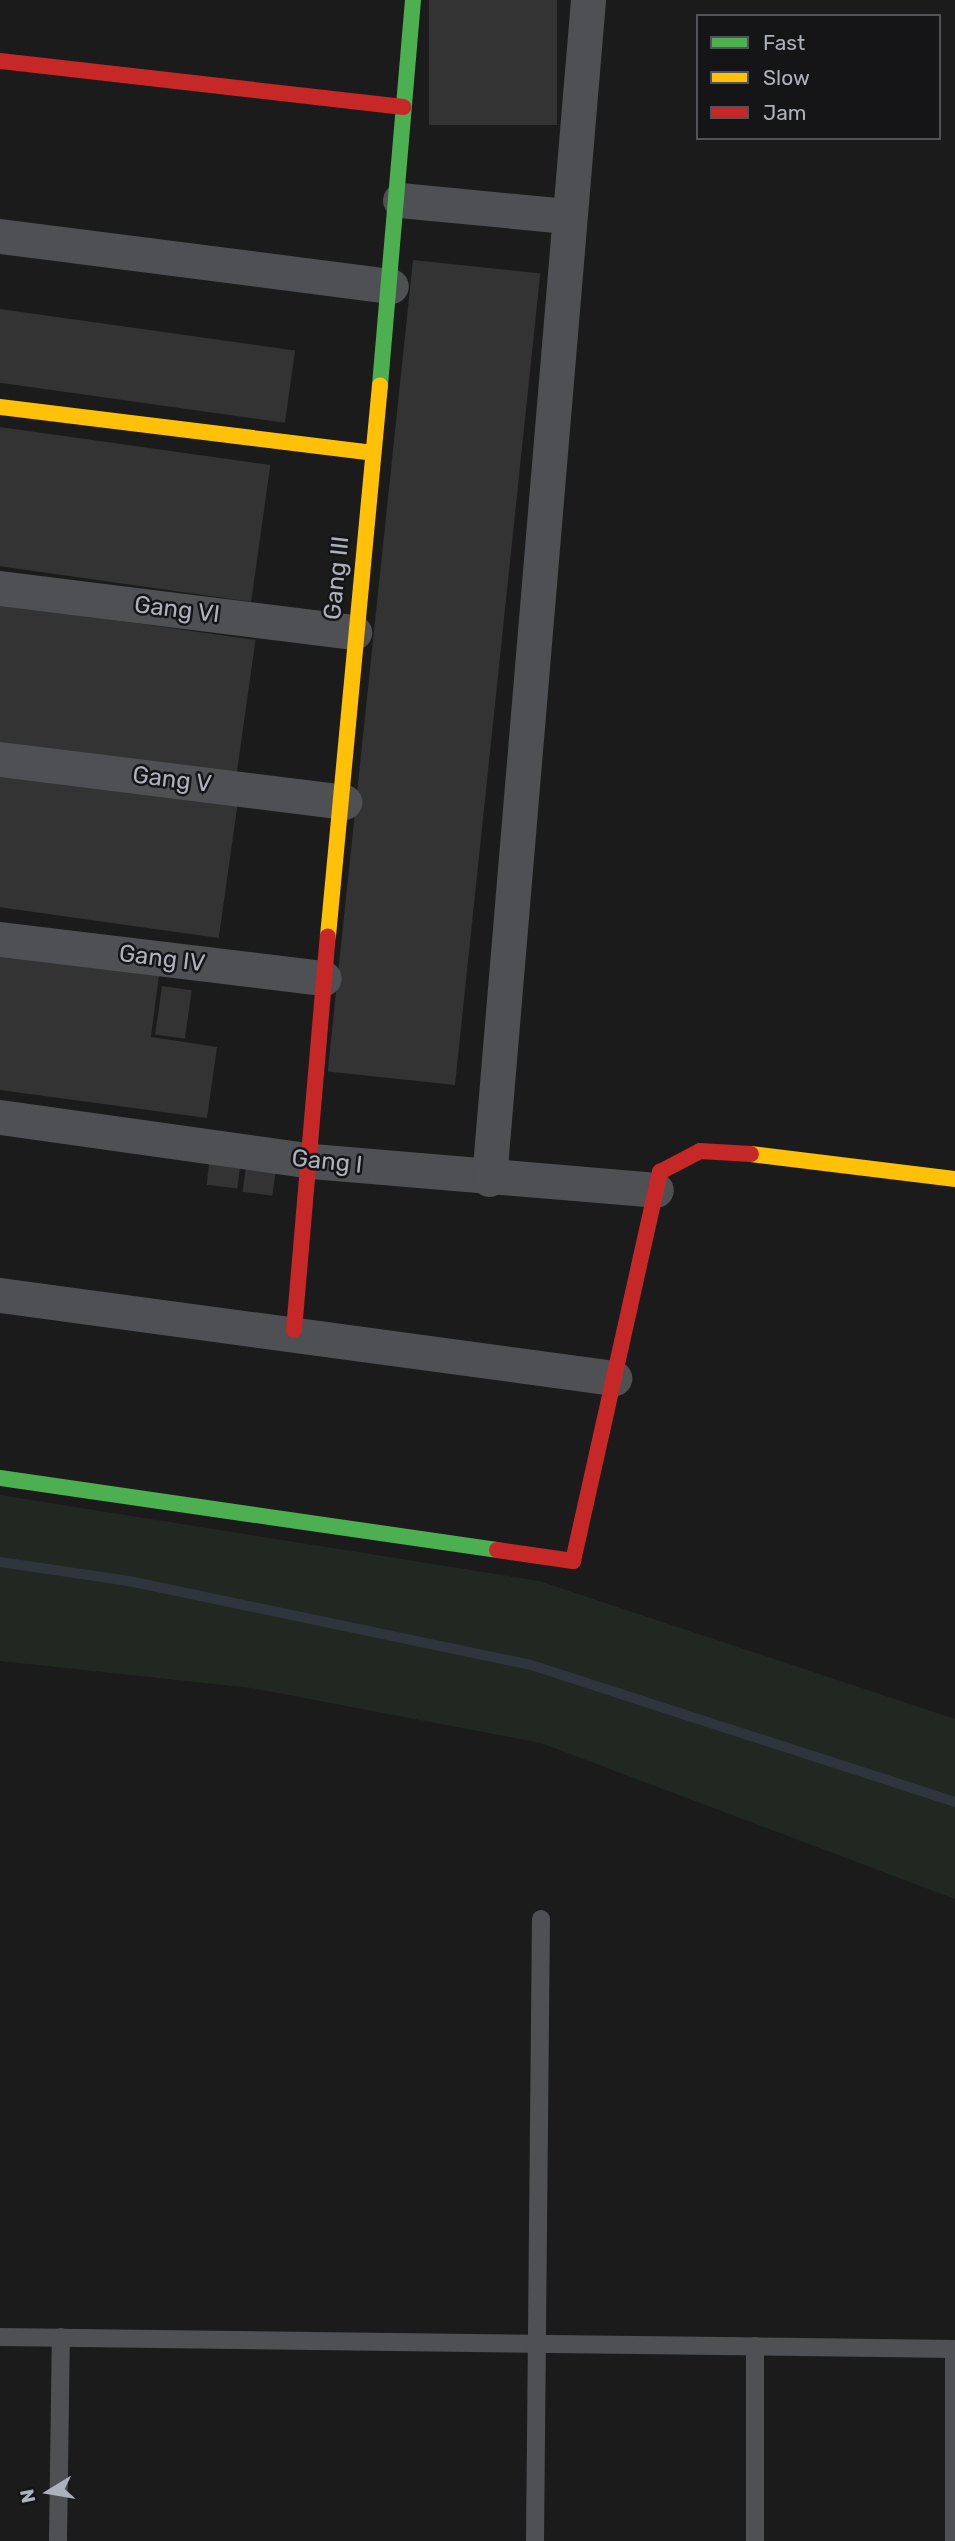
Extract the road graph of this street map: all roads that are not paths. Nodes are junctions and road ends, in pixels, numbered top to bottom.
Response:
1 (413, 0) edge
2 (588, 0) edge
3 (0, 61) edge
4 (403, 107) junction
5 (400, 200) junction
6 (566, 216) junction
7 (0, 236) edge
8 (391, 286) junction
9 (0, 407) edge
10 (373, 453) junction
11 (0, 588) edge
12 (354, 632) junction
13 (0, 759) edge
14 (344, 802) junction
15 (0, 939) edge
16 (324, 978) junction
17 (0, 1117) edge
18 (312, 1161) junction
19 (489, 1178) junction
20 (955, 1180) edge
21 (656, 1190) junction
22 (0, 1295) edge
23 (294, 1330) junction
24 (614, 1378) junction
25 (0, 1478) edge
26 (541, 1919) dead end
27 (0, 2337) edge
28 (61, 2337) junction
29 (537, 2344) junction
30 (755, 2346) junction
31 (955, 2349) edge
32 (58, 2541) edge
33 (534, 2541) edge
34 (755, 2541) edge
35 (954, 2541) edge

1 - 4 street, Gang III
2 - 6 street
3 - 4 street
4 - 5 street, Gang III
5 - 6 street
5 - 8 street, Gang III
6 - 19 street
7 - 8 street
8 - 10 street, Gang III
9 - 10 street
10 - 12 street, Gang III
11 - 12 street, Gang VI
12 - 14 street, Gang III
13 - 14 street, Gang V
14 - 16 street, Gang III
15 - 16 street, Gang IV
16 - 18 street, Gang III
17 - 18 street, Gang I
18 - 19 street, Gang I
18 - 23 street, Gang III
19 - 21 street, Gang I
20 - 21 street
21 - 24 street
22 - 23 street
23 - 24 street
24 - 25 street
26 - 29 lane
27 - 28 lane
28 - 29 lane
28 - 32 lane
29 - 30 lane
29 - 33 lane
30 - 31 lane
30 - 34 lane
31 - 35 lane

